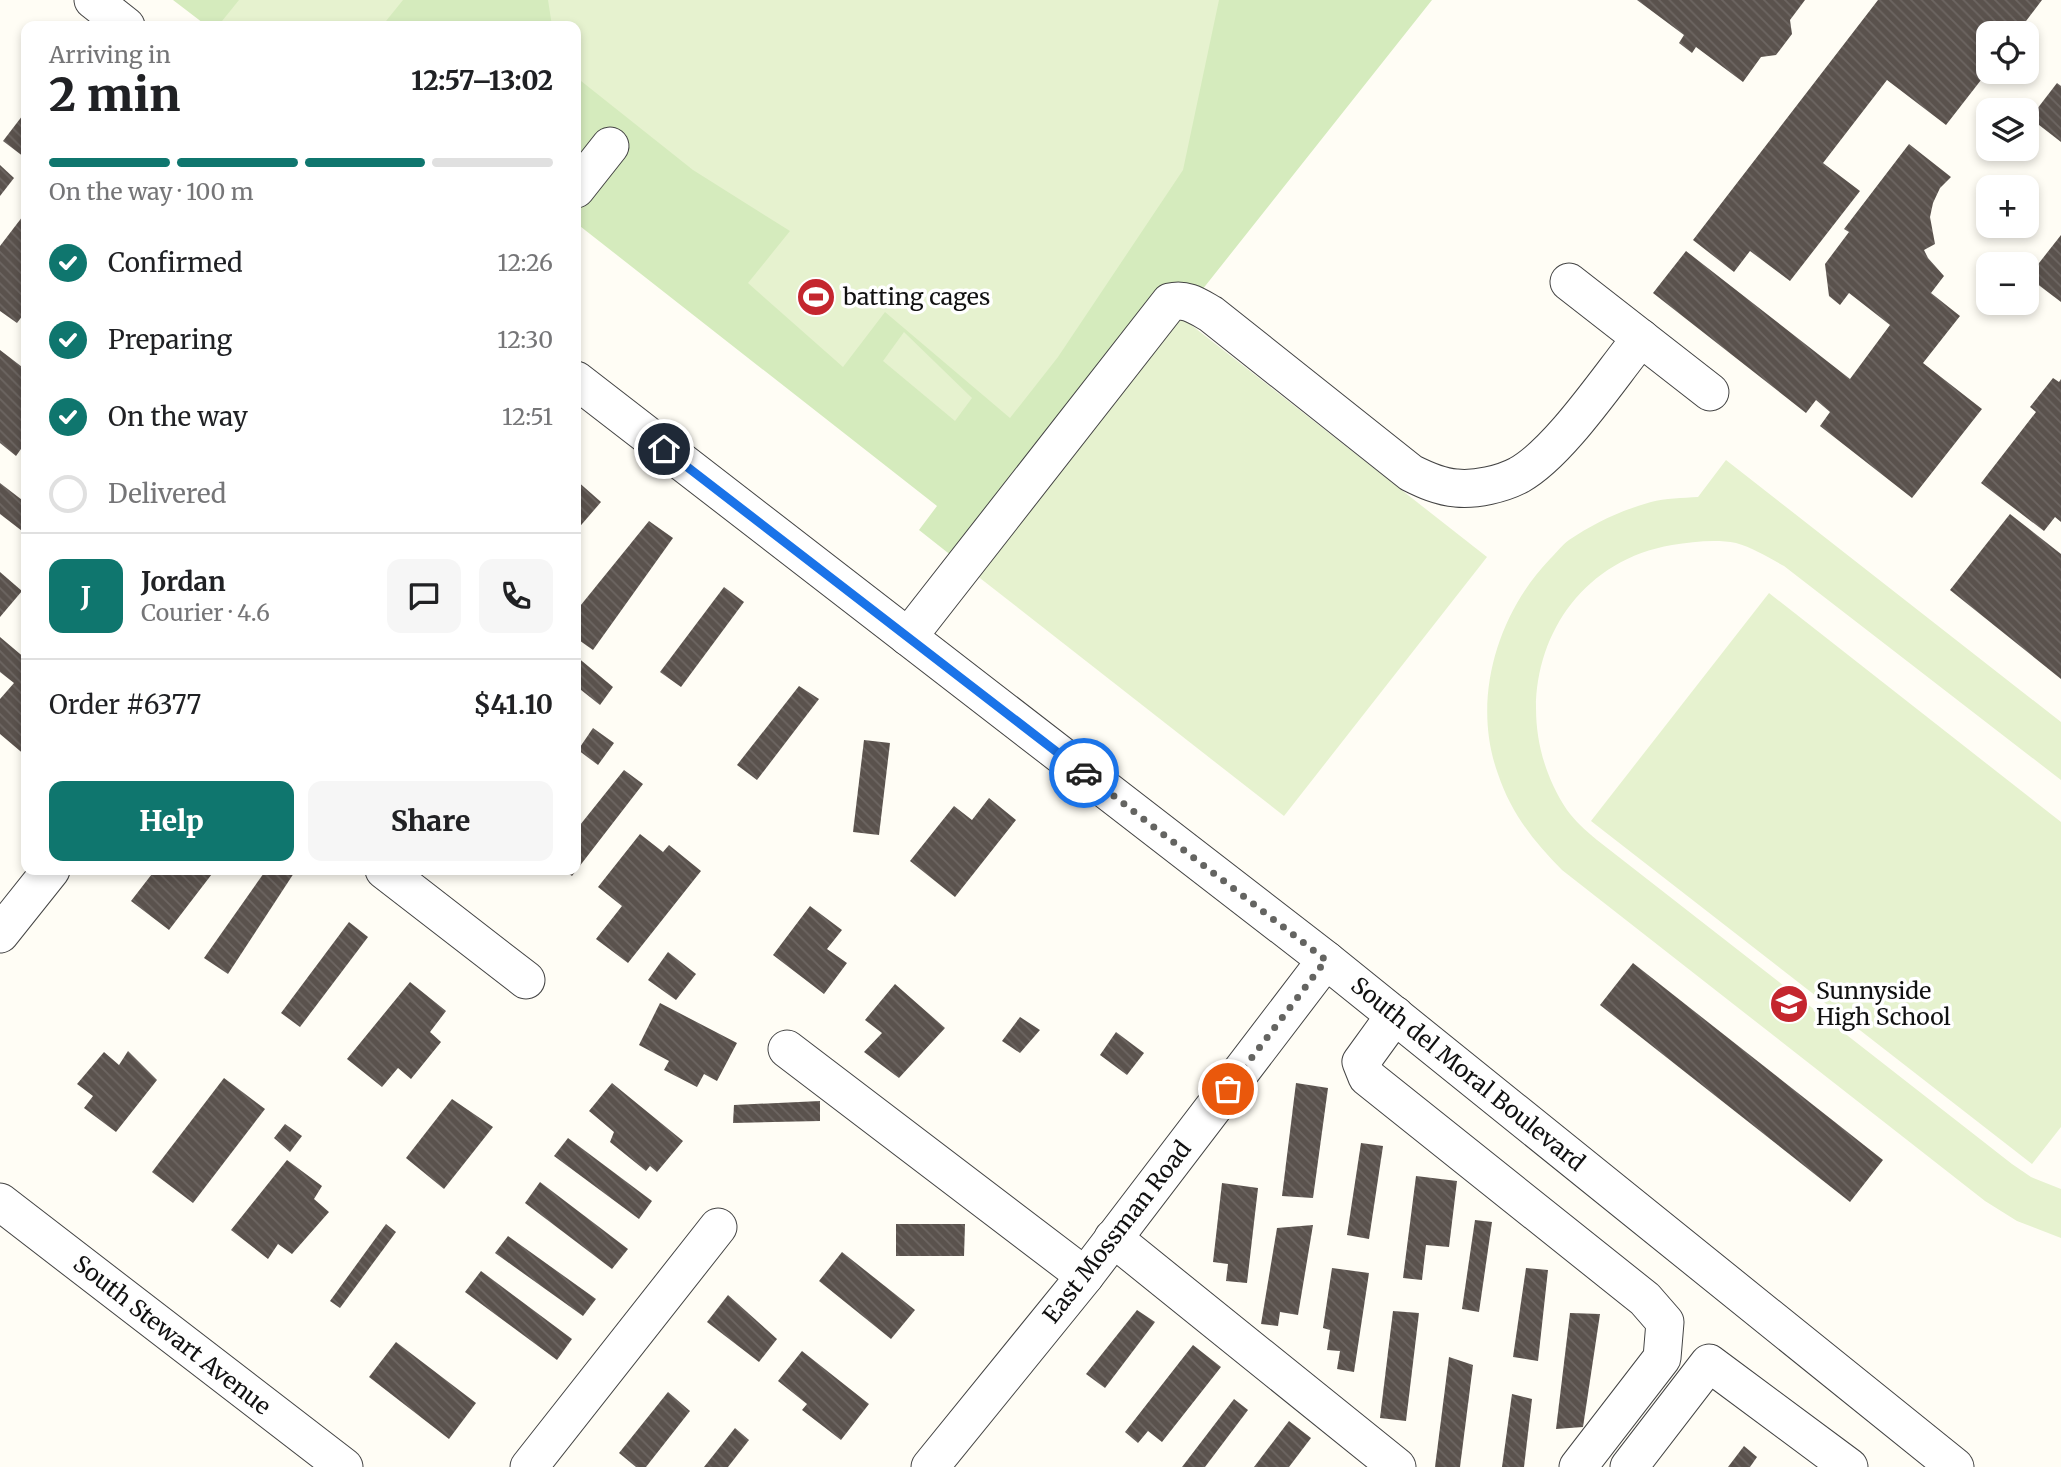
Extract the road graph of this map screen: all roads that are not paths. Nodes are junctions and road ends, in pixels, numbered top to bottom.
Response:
1 (93, 0) edge
2 (120, 21) edge
3 (610, 146) dead end
4 (581, 183) edge
5 (1569, 282) dead end
6 (1641, 338) junction
7 (581, 384) edge
8 (1710, 392) dead end
9 (908, 636) junction
10 (47, 875) edge
11 (390, 875) edge
12 (0, 934) edge
13 (1326, 960) junction
14 (526, 980) dead end
15 (1395, 1015) junction
16 (787, 1048) dead end
17 (0, 1202) edge
18 (718, 1227) dead end
19 (1113, 1238) junction
20 (1085, 1276) junction
21 (344, 1467) edge
22 (528, 1467) edge
23 (930, 1467) edge
24 (1397, 1467) edge
25 (1578, 1467) edge
26 (1629, 1467) edge
27 (1849, 1467) edge
28 (1955, 1467) edge

1 - 2 street
3 - 4 street
5 - 6 street
6 - 8 street
6 - 9 street
7 - 9 street, South del Moral Boulevard
9 - 13 street, South del Moral Boulevard
10 - 12 street
11 - 14 street
13 - 15 street, South del Moral Boulevard
13 - 19 street, East Mossman Road
15 - 25 street
15 - 28 street, South del Moral Boulevard
16 - 20 street
17 - 21 street, South Stewart Avenue
18 - 22 street
19 - 20 street, East Mossman Road
19 - 24 street
20 - 23 street, East Mossman Road
26 - 27 street

